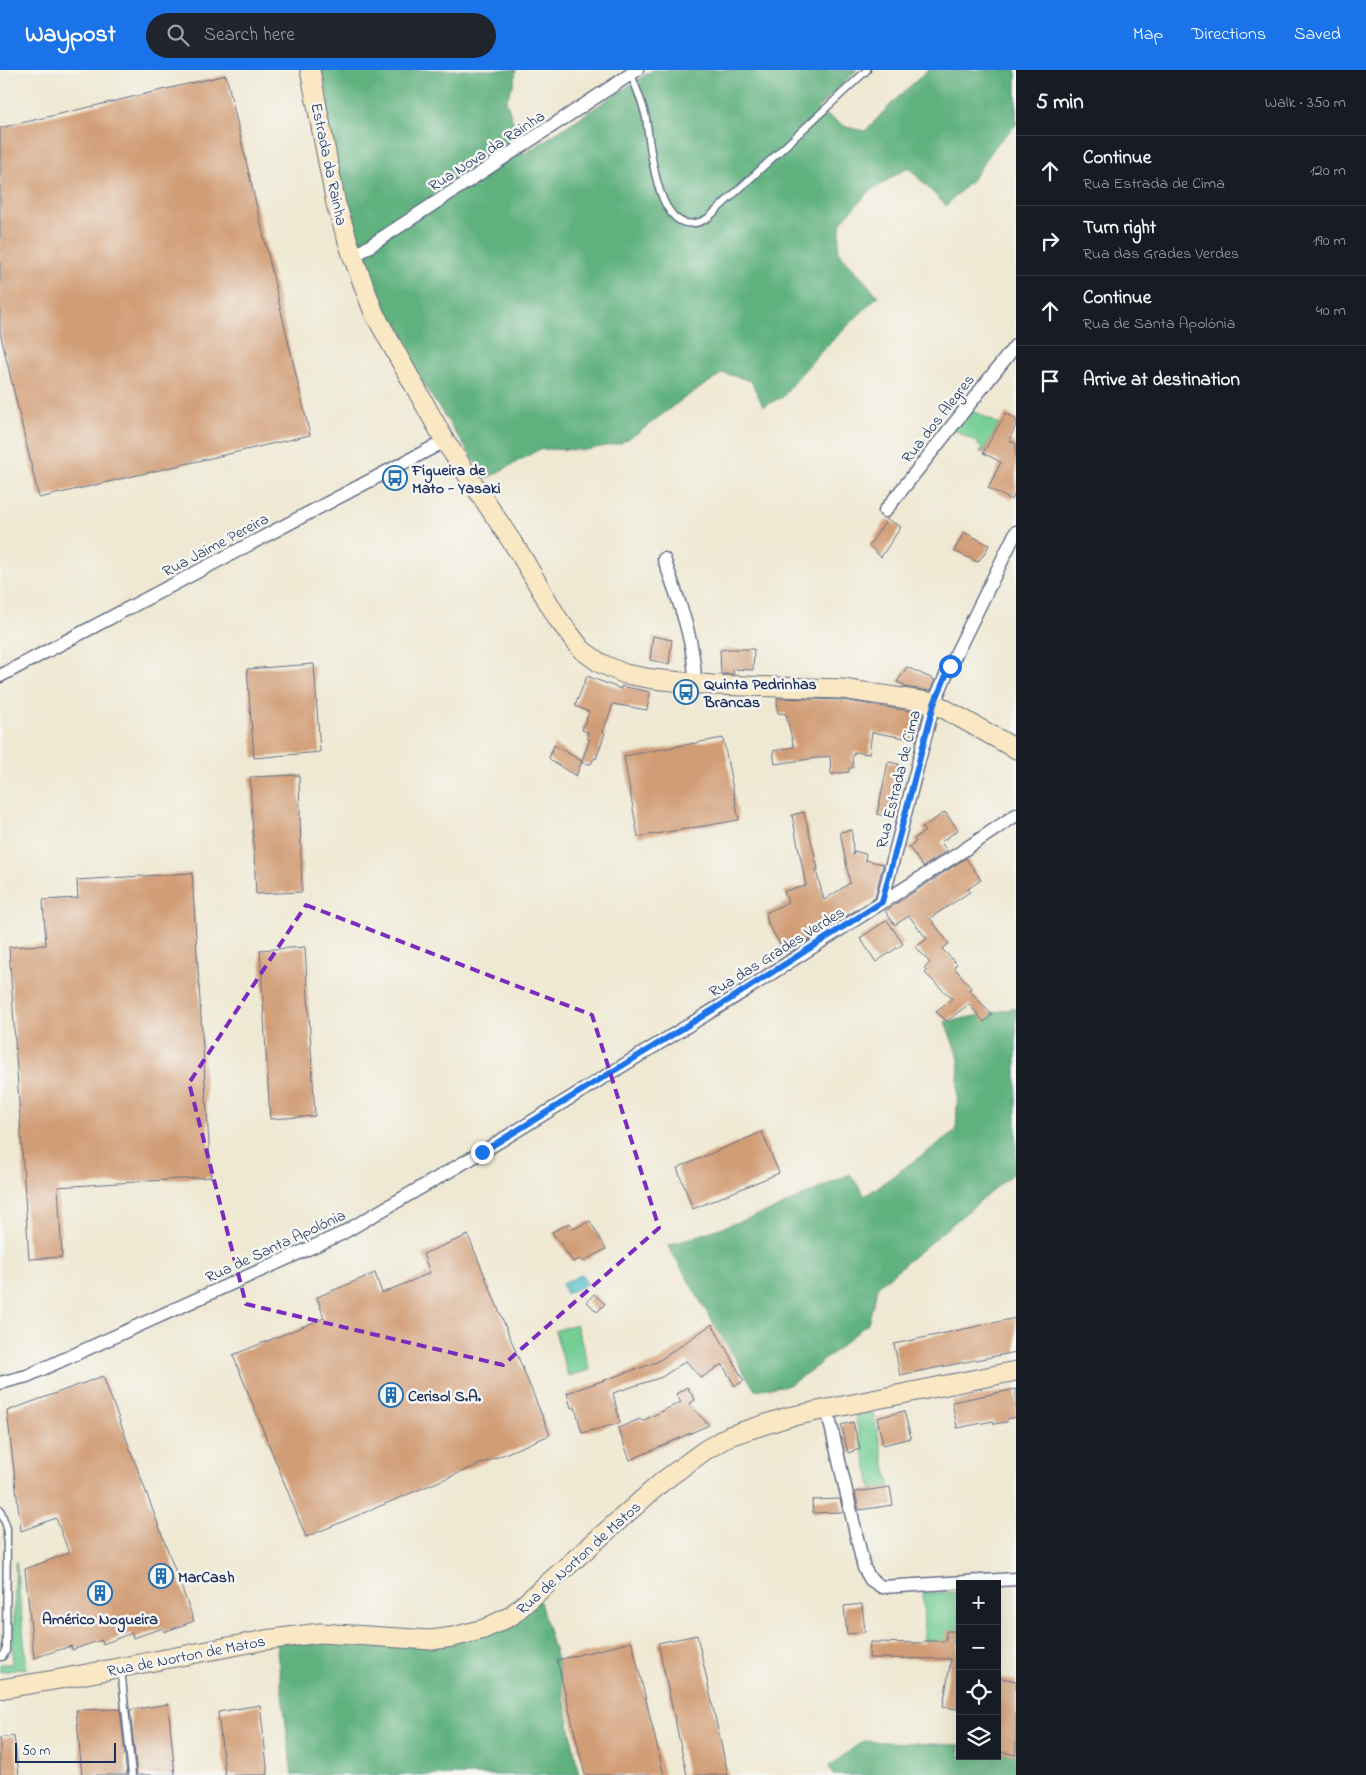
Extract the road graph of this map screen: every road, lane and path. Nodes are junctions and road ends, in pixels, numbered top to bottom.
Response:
1 (310, 70) edge
2 (867, 70) edge
3 (634, 72) edge
4 (353, 258) junction
5 (1016, 345) edge
6 (445, 441) junction
7 (885, 511) dead end
8 (1016, 532) edge
9 (664, 559) dead end
10 (0, 676) edge
11 (695, 683) junction
12 (934, 704) junction
13 (1016, 749) edge
14 (1016, 815) edge
15 (882, 902) junction
16 (551, 1110) joint
17 (1016, 1371) edge
18 (0, 1384) edge
19 (827, 1409) junction
20 (0, 1510) edge
21 (1016, 1579) edge
22 (0, 1657) edge
23 (121, 1668) junction
24 (0, 1689) edge
25 (132, 1775) edge

1 - 4 street, Estrada da Rainha
2 - 3 lane
3 - 4 street, Rua Nova da Rainha
4 - 6 street, Estrada da Rainha
5 - 7 street, Rua dos Alegres
6 - 10 street, Rua Jaime Pereira
6 - 11 street, Estrada da Rainha
8 - 12 street, Rua Estrada de Cima
9 - 11 street
11 - 12 street, Estrada da Rainha
12 - 13 street, Estrada da Rainha
12 - 15 street, Rua Estrada de Cima
14 - 15 street, Rua das Grades Verdes
15 - 16 street, Rua das Grades Verdes
16 - 18 street, Rua de Santa Apolónia
17 - 19 street, Rua de Norton de Matos
19 - 21 street
19 - 23 street, Rua de Norton de Matos
20 - 22 lane
23 - 24 street, Rua de Norton de Matos
23 - 25 lane

